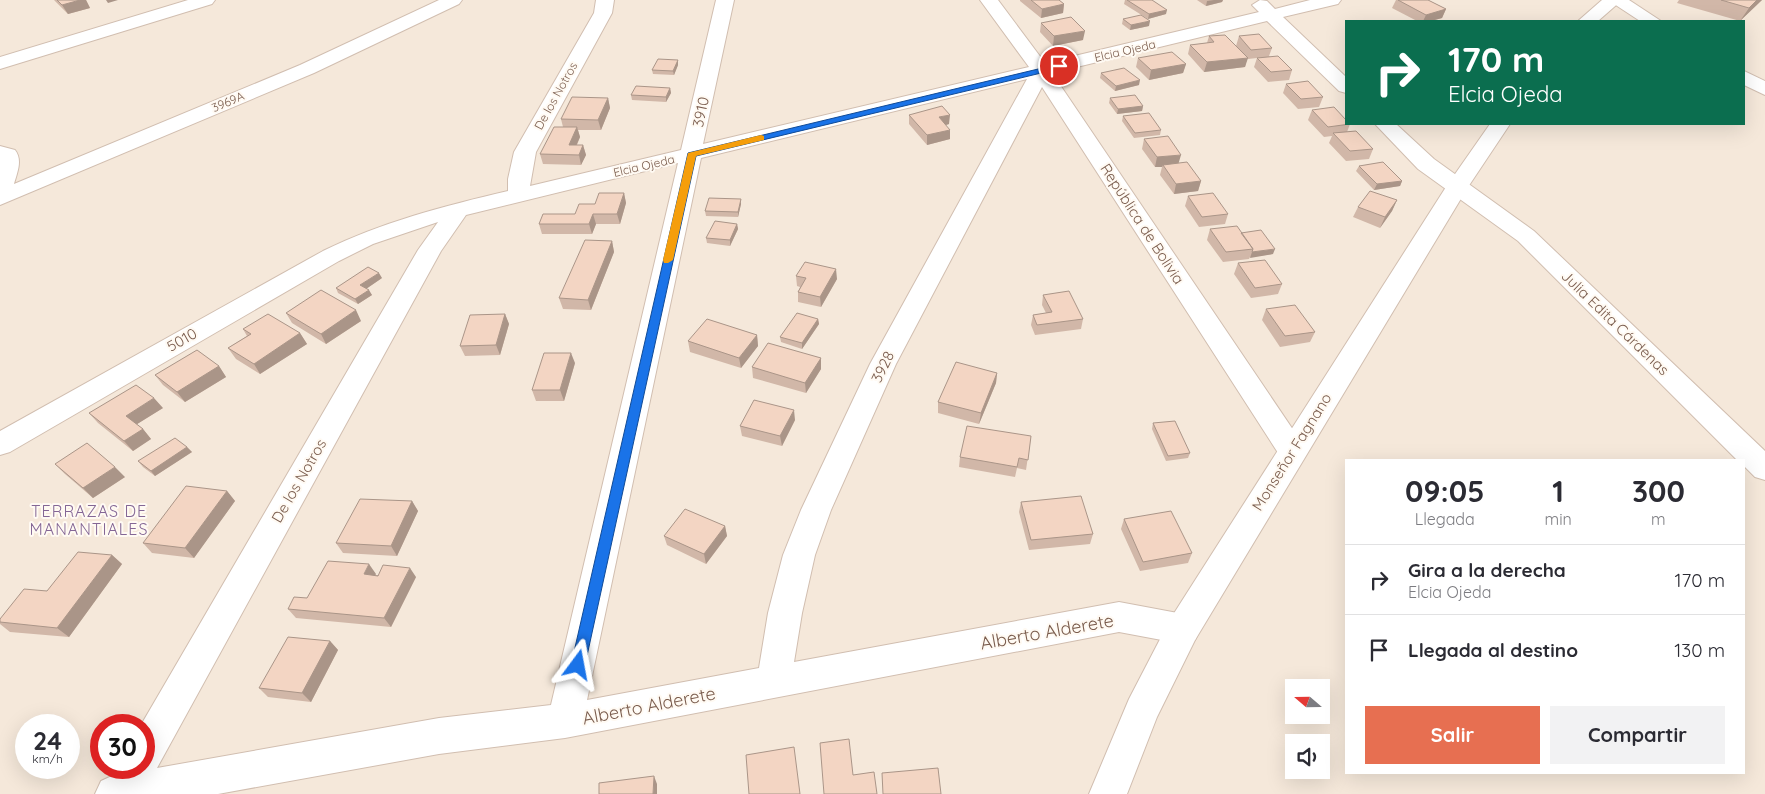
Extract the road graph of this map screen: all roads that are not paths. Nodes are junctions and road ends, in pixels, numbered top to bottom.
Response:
1 (206, 0) edge
2 (453, 0) edge
3 (605, 0) edge
4 (725, 0) edge
5 (989, 0) edge
6 (1256, 0) edge
7 (1332, 0) edge
8 (1613, 0) edge
9 (1617, 0) edge
10 (1272, 16) junction
11 (1577, 17) edge
12 (1650, 20) edge
13 (0, 63) edge
14 (1041, 70) junction
15 (1745, 78) edge
16 (1345, 86) edge
17 (1765, 89) edge
18 (1385, 125) edge
19 (1499, 125) edge
20 (0, 152) edge
21 (692, 155) junction
22 (1458, 187) junction
23 (0, 194) edge
24 (519, 195) junction
25 (0, 198) edge
26 (458, 210) junction
27 (365, 239) joint
28 (0, 444) edge
29 (1292, 451) junction
30 (1765, 468) edge
31 (1183, 629) junction
32 (774, 682) junction
33 (565, 721) junction
34 (155, 736) edge
35 (124, 787) edge
36 (1108, 794) edge

1 - 13 street
2 - 25 street, 3969A
3 - 24 street, De los Notros
4 - 21 street, 3910
5 - 14 street, República de Bolivia
6 - 10 street
7 - 10 street, Elcia Ojeda
8 - 11 street
9 - 12 street
10 - 14 street, Elcia Ojeda
10 - 16 street
14 - 21 street, Elcia Ojeda
14 - 29 street, República de Bolivia
14 - 32 street, 3928
15 - 17 street
18 - 22 street, Julia Edita Cárdenas
19 - 22 street, Monseñor Fagnano
20 - 23 street
21 - 24 street, Elcia Ojeda
21 - 33 street, 3910
22 - 29 street, Monseñor Fagnano
22 - 30 street, Julia Edita Cárdenas
24 - 26 street, Elcia Ojeda
26 - 27 street, Elcia Ojeda
26 - 34 street, De los Notros
27 - 28 street, 5010
29 - 31 street, Monseñor Fagnano
31 - 32 street, Alberto Alderete
31 - 36 street, Monseñor Fagnano
32 - 33 street, Alberto Alderete
33 - 35 street, Alberto Alderete

